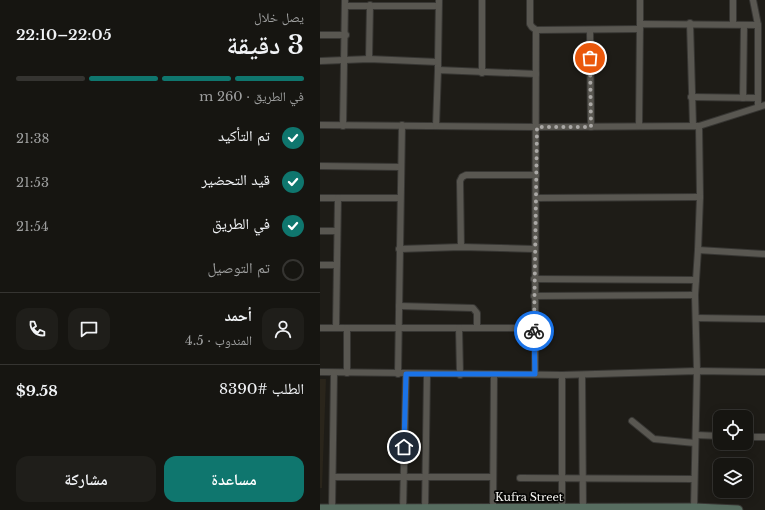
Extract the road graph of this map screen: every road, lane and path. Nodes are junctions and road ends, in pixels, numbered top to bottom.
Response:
1 (482, 0) edge
2 (530, 0) edge
3 (640, 0) edge
4 (734, 0) edge
5 (753, 0) edge
6 (345, 3) edge
7 (439, 3) edge
8 (370, 5) junction
9 (690, 23) junction
10 (733, 24) junction
11 (744, 25) junction
12 (758, 25) junction
13 (640, 26) junction
14 (536, 30) junction
15 (590, 31) junction
16 (320, 35) edge
17 (346, 35) junction
18 (369, 59) junction
19 (344, 60) junction
20 (320, 61) edge
21 (438, 62) junction
22 (438, 70) junction
23 (482, 73) junction
24 (536, 74) junction
25 (691, 97) junction
26 (743, 98) junction
27 (758, 98) junction
28 (765, 105) edge
29 (758, 107) junction
30 (320, 125) edge
31 (402, 125) junction
32 (343, 126) junction
33 (436, 126) junction
34 (639, 126) junction
35 (696, 126) junction
36 (537, 127) junction
37 (591, 127) junction
38 (320, 166) edge
39 (400, 167) junction
40 (536, 175) junction
41 (320, 198) edge
42 (338, 198) junction
43 (400, 198) junction
44 (536, 198) junction
45 (700, 198) junction
46 (320, 231) edge
47 (337, 231) junction
48 (461, 247) junction
49 (399, 248) junction
50 (534, 249) junction
51 (698, 250) junction
52 (765, 254) edge
53 (320, 265) edge
54 (337, 265) junction
55 (534, 279) junction
56 (696, 280) junction
57 (695, 295) junction
58 (534, 296) junction
59 (399, 306) junction
60 (696, 318) junction
61 (765, 319) edge
62 (336, 327) junction
63 (320, 328) edge
64 (347, 328) junction
65 (399, 328) junction
66 (459, 328) junction
67 (477, 328) junction
68 (534, 328) junction
69 (697, 371) junction
70 (320, 372) edge
71 (765, 372) edge
72 (334, 373) junction
73 (347, 373) junction
74 (398, 374) junction
75 (406, 374) junction
76 (535, 374) junction
77 (427, 375) junction
78 (460, 375) junction
79 (494, 375) junction
80 (562, 375) junction
81 (582, 375) junction
82 (632, 421) dead end
83 (696, 435) junction
84 (713, 436) edge
85 (753, 437) edge
86 (765, 437) edge
87 (695, 443) junction
88 (404, 476) junction
89 (425, 476) junction
90 (332, 477) junction
91 (493, 477) junction
92 (520, 478) dead end
93 (582, 478) junction
94 (562, 479) junction
95 (693, 479) junction
96 (694, 508) junction
97 (320, 509) edge
98 (332, 509) edge
99 (403, 509) edge
100 (425, 509) junction
101 (450, 509) edge
102 (493, 509) junction
103 (562, 509) junction
104 (583, 509) edge
105 (352, 510) edge
106 (738, 510) edge

1 - 23 street
2 - 14 street
3 - 13 street
4 - 10 street
5 - 12 street
6 - 8 street
6 - 17 street
7 - 8 street
7 - 21 street
8 - 18 street
9 - 10 street
9 - 13 street
9 - 25 street
10 - 11 street
11 - 12 street
11 - 26 street
12 - 27 street
13 - 15 street
13 - 34 street
14 - 15 street
14 - 24 street
15 - 37 street
16 - 17 street
17 - 19 street
18 - 19 street
18 - 21 street
19 - 20 street
19 - 32 street
21 - 22 street
22 - 23 street
22 - 33 street
23 - 24 street
24 - 36 street
25 - 26 street
25 - 35 street
26 - 27 street
27 - 29 street
28 - 29 street
29 - 35 street
30 - 32 street
31 - 32 street
31 - 33 street
31 - 39 street
33 - 36 street
34 - 35 street
34 - 37 street
35 - 45 street
36 - 37 street
36 - 40 street
38 - 39 street
39 - 43 street
40 - 44 street
40 - 48 street
41 - 42 street
42 - 43 street
42 - 47 street
43 - 49 street
44 - 45 street
44 - 50 street
45 - 51 street
46 - 47 street
47 - 54 street
48 - 49 street
48 - 50 street
49 - 59 street
50 - 55 street
51 - 52 street
51 - 56 street
53 - 54 street
54 - 62 street
55 - 56 street
55 - 58 street
56 - 57 street
57 - 58 street
57 - 60 street
58 - 68 street
59 - 65 street
59 - 67 street
60 - 61 street
60 - 69 street
62 - 63 street
62 - 64 street
64 - 65 street
64 - 73 street
65 - 66 street
65 - 74 street
66 - 67 street
66 - 78 street
67 - 68 street
68 - 76 street
69 - 71 street
69 - 81 street
69 - 83 street
70 - 72 street
72 - 73 street
72 - 90 street
73 - 74 street
74 - 75 street
75 - 77 street
75 - 88 street
76 - 79 street
76 - 80 street
77 - 78 street
77 - 89 street
78 - 79 street
79 - 91 street
80 - 81 street
80 - 94 street
81 - 93 street
82 - 87 street
83 - 84 street
83 - 87 street
85 - 86 street
87 - 95 street
88 - 89 street
88 - 90 street
88 - 99 street
89 - 91 street
89 - 100 street
90 - 98 street
91 - 102 street
92 - 94 street
93 - 94 street
93 - 95 street
93 - 104 street
94 - 103 street
95 - 96 street
96 - 104 street, Kufra Street
96 - 106 street, Kufra Street
97 - 98 street, Kufra Street
98 - 105 street, Kufra Street
99 - 100 street, Kufra Street
99 - 105 street, Kufra Street
100 - 101 street, Kufra Street
101 - 102 street, Kufra Street
102 - 103 street, Kufra Street
103 - 104 street, Kufra Street

